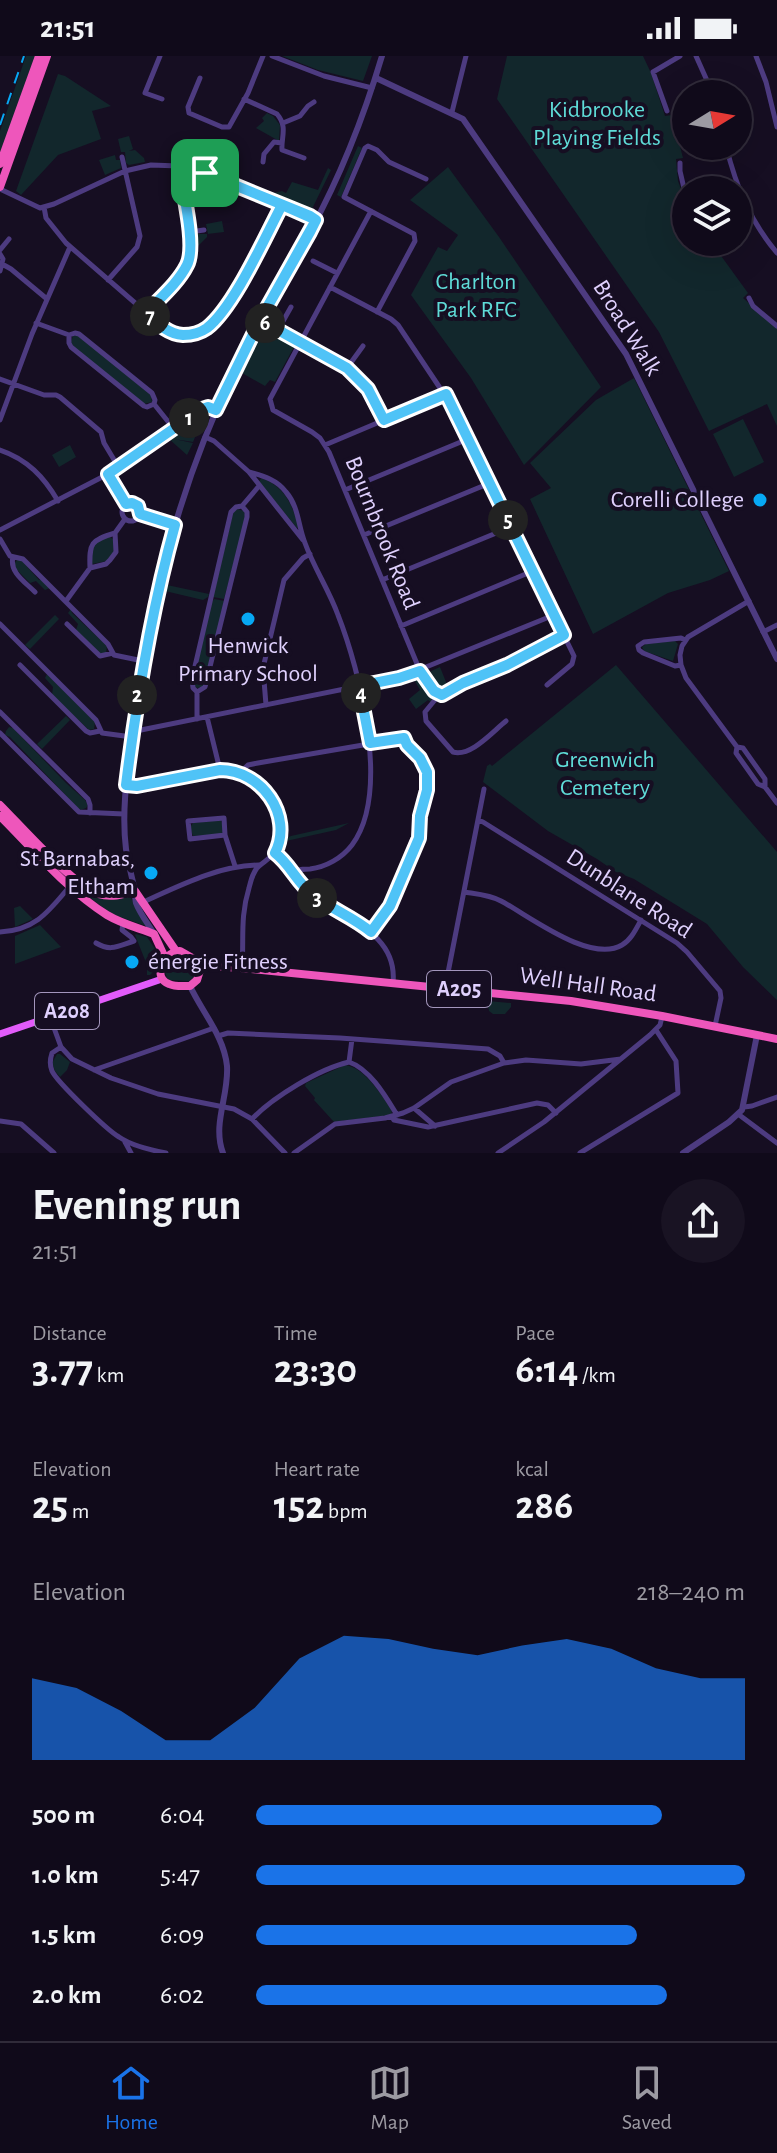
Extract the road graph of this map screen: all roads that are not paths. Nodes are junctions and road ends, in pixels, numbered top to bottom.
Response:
1 (39, 56) edge
2 (47, 56) edge
3 (160, 56) edge
4 (263, 56) edge
5 (272, 56) edge
6 (382, 56) edge
7 (466, 56) edge
8 (680, 56) edge
9 (696, 56) edge
10 (756, 56) edge
11 (200, 78) dead end
12 (376, 78) junction
13 (707, 80) edge
14 (372, 88) junction
15 (162, 99) dead end
16 (244, 99) junction
17 (314, 102) dead end
18 (667, 111) dead end
19 (452, 112) junction
20 (283, 123) junction
21 (777, 127) edge
22 (282, 143) junction
23 (122, 157) dead end
24 (304, 158) dead end
25 (263, 162) dead end
26 (680, 163) dead end
27 (0, 164) edge
28 (179, 166) junction
29 (125, 171) junction
30 (681, 176) edge
31 (426, 179) dead end
32 (1, 186) edge
33 (282, 205) junction
34 (44, 207) junction
35 (371, 211) junction
36 (752, 217) edge
37 (316, 220) junction
38 (204, 230) dead end
39 (189, 232) junction
40 (9, 239) dead end
41 (70, 247) junction
42 (0, 252) edge
43 (777, 253) edge
44 (313, 261) dead end
45 (1, 268) edge
46 (337, 273) junction
47 (108, 280) junction
48 (330, 287) junction
49 (749, 298) dead end
50 (47, 299) junction
51 (291, 307) dead end
52 (377, 312) junction
53 (146, 313) junction
54 (260, 320) junction
55 (36, 323) junction
56 (777, 326) edge
57 (278, 330) junction
58 (69, 335) junction
59 (301, 341) junction
60 (363, 346) dead end
61 (347, 368) junction
62 (0, 379) edge
63 (13, 384) junction
64 (446, 394) junction
65 (154, 404) junction
66 (216, 410) junction
67 (0, 420) edge
68 (384, 420) junction
69 (174, 429) junction
70 (205, 437) junction
71 (468, 439) junction
72 (325, 445) junction
73 (0, 450) edge
74 (119, 468) junction
75 (249, 472) junction
76 (108, 474) junction
77 (490, 483) junction
78 (259, 485) junction
79 (345, 490) junction
80 (58, 501) junction
81 (126, 504) junction
82 (242, 506) junction
83 (140, 514) junction
84 (125, 519) junction
85 (175, 525) junction
86 (511, 527) junction
87 (0, 530) edge
88 (115, 533) junction
89 (364, 535) junction
90 (0, 539) edge
91 (303, 540) junction
92 (310, 554) junction
93 (13, 557) junction
94 (90, 568) junction
95 (533, 571) junction
96 (382, 580) junction
97 (35, 592) dead end
98 (66, 601) junction
99 (749, 601) junction
100 (554, 615) junction
101 (0, 624) edge
102 (67, 624) dead end
103 (777, 625) edge
104 (401, 626) junction
105 (763, 632) junction
106 (564, 635) junction
107 (685, 640) junction
108 (113, 653) junction
109 (777, 659) edge
110 (143, 661) junction
111 (20, 665) dead end
112 (681, 665) junction
113 (420, 671) junction
114 (547, 685) dead end
115 (359, 686) junction
116 (197, 692) junction
117 (439, 695) junction
118 (266, 705) junction
119 (0, 712) edge
120 (207, 717) junction
121 (197, 719) junction
122 (506, 721) dead end
123 (11, 723) junction
124 (100, 731) junction
125 (0, 733) edge
126 (132, 733) junction
127 (370, 743) junction
128 (220, 770) junction
129 (240, 773) junction
130 (126, 785) junction
131 (484, 789) dead end
132 (777, 803) edge
133 (0, 805) edge
134 (90, 813) junction
135 (124, 814) junction
136 (0, 816) edge
137 (478, 820) junction
138 (225, 835) junction
139 (275, 853) junction
140 (260, 865) junction
141 (235, 866) junction
142 (293, 872) junction
143 (74, 883) junction
144 (135, 891) junction
145 (464, 892) junction
146 (143, 902) junction
147 (641, 920) junction
148 (123, 923) junction
149 (0, 932) edge
150 (371, 932) junction
151 (154, 934) junction
152 (96, 943) dead end
153 (176, 951) junction
154 (165, 958) junction
155 (201, 967) junction
156 (241, 968) junction
157 (162, 979) junction
158 (393, 983) junction
159 (190, 986) junction
160 (445, 988) junction
161 (662, 1016) junction
162 (50, 1017) junction
163 (715, 1026) junction
164 (214, 1028) junction
165 (656, 1030) junction
166 (0, 1034) edge
167 (757, 1035) junction
168 (218, 1036) junction
169 (352, 1039) junction
170 (777, 1039) edge
171 (61, 1047) junction
172 (621, 1059) junction
173 (349, 1062) junction
174 (504, 1063) junction
175 (597, 1063) junction
176 (94, 1070) junction
177 (604, 1073) junction
178 (777, 1097) edge
179 (223, 1105) junction
180 (744, 1107) junction
181 (414, 1108) junction
182 (556, 1113) junction
183 (738, 1114) junction
184 (394, 1116) junction
185 (252, 1119) junction
186 (0, 1121) edge
187 (435, 1126) junction
188 (125, 1141) junction
189 (777, 1143) edge
190 (54, 1153) edge
191 (131, 1153) edge
192 (166, 1153) edge
193 (223, 1153) edge
194 (285, 1153) edge
195 (294, 1153) edge
196 (498, 1153) edge
197 (580, 1153) edge
198 (683, 1153) edge

1 - 27 highway
2 - 32 highway
3 - 15 street
4 - 16 street
5 - 14 street
6 - 12 street
7 - 19 street
8 - 18 street
9 - 13 street
10 - 21 street
11 - 16 street
12 - 14 street
12 - 19 street, Broad Walk
14 - 37 street
16 - 20 street
17 - 20 street
19 - 99 street, Broad Walk
20 - 22 street
22 - 24 street
22 - 25 street
23 - 29 street
26 - 30 street
28 - 29 street
28 - 33 street
28 - 39 street
29 - 34 street
29 - 47 street
31 - 35 street
32 - 34 street
33 - 37 street
33 - 53 street
34 - 41 street
35 - 46 street
35 - 52 street
36 - 43 street
37 - 54 street
38 - 39 street
39 - 53 street
40 - 42 street
41 - 47 street
41 - 50 street
42 - 45 street
44 - 46 street
45 - 50 street
46 - 48 street
47 - 53 street
48 - 52 street
48 - 59 street
49 - 56 street
50 - 55 street
51 - 57 street
52 - 64 street
54 - 57 street
54 - 66 street
55 - 58 street
55 - 63 street
57 - 59 street
58 - 65 street
58 - 65 street
59 - 61 street
59 - 72 street, Bournbrook Road
60 - 61 street
61 - 68 street
62 - 63 street
63 - 67 street
63 - 74 street
64 - 68 street
64 - 71 street
65 - 69 street
66 - 69 street
66 - 70 street
68 - 72 street
69 - 74 street
70 - 75 street
70 - 85 street
71 - 77 street
71 - 79 street
72 - 79 street, Bournbrook Road
73 - 80 street
74 - 76 street
75 - 78 street
75 - 91 street
76 - 80 street
76 - 81 street
77 - 86 street
77 - 89 street
78 - 82 street
78 - 91 street
79 - 89 street, Bournbrook Road
80 - 87 street
81 - 83 street
81 - 84 street
82 - 116 street
82 - 116 street
83 - 84 street
83 - 85 street
84 - 88 street
85 - 110 street
86 - 95 street
86 - 96 street
88 - 94 street
88 - 94 street
89 - 96 street, Bournbrook Road
90 - 93 street
91 - 92 street
92 - 115 street
92 - 118 street
93 - 97 street
93 - 98 street
94 - 98 street
95 - 100 street
95 - 104 street
96 - 104 street, Bournbrook Road
98 - 108 street
99 - 105 street, Broad Walk
99 - 107 street
100 - 106 street
100 - 113 street
101 - 124 street
102 - 108 street
103 - 105 street
104 - 113 street, Bournbrook Road
105 - 109 street, Broad Walk
106 - 114 street
106 - 117 street
107 - 112 street
107 - 112 street
108 - 110 street
110 - 126 street
111 - 124 street
112 - 132 street
113 - 115 street
113 - 117 street, Bournbrook Road
115 - 118 street
115 - 127 street
116 - 121 street
117 - 122 street
118 - 120 street
119 - 123 street
120 - 121 street
120 - 128 street
121 - 126 street
123 - 125 street
123 - 134 street
124 - 126 street
125 - 134 street
126 - 130 street
127 - 129 street
127 - 142 street
127 - 150 street
128 - 129 street
128 - 130 street
129 - 139 street
130 - 135 street
131 - 137 street
133 - 143 highway
134 - 135 street
135 - 144 street
136 - 143 highway
137 - 145 street
137 - 147 street, Dunblane Road
138 - 138 street
138 - 141 street
139 - 140 street
139 - 142 street
140 - 141 street
140 - 156 street
141 - 146 street
142 - 150 street
143 - 144 highway
143 - 148 highway
143 - 149 street
144 - 146 highway
144 - 151 street
145 - 147 street
145 - 160 street
146 - 153 highway
147 - 163 street, Dunblane Road
148 - 151 highway
148 - 152 street
150 - 158 street
151 - 154 highway
153 - 154 highway
153 - 155 highway
154 - 157 highway
155 - 156 highway, Well Hall Road / A205
155 - 159 highway
156 - 158 highway, Well Hall Road / A205
157 - 159 highway
157 - 162 main road, A208
158 - 160 highway, Well Hall Road / A205
159 - 164 street
160 - 161 highway, Well Hall Road / A205
161 - 163 highway, Well Hall Road / A205
161 - 165 street
162 - 166 main road, A208
162 - 171 street
163 - 167 highway, Well Hall Road / A205
164 - 168 street
164 - 176 street
165 - 172 street
165 - 197 street
167 - 170 highway, Well Hall Road / A205
167 - 180 street
168 - 169 street
168 - 179 street
169 - 173 street
169 - 174 street
171 - 176 street
171 - 188 street
172 - 175 street
172 - 177 street
173 - 184 street
173 - 185 street
174 - 175 street
174 - 181 street
175 - 177 street
176 - 179 street
177 - 182 street
178 - 180 street
179 - 185 street
179 - 193 street
180 - 183 street
181 - 184 street
181 - 187 street
182 - 187 street
182 - 196 street
183 - 189 street
183 - 198 street
184 - 187 street
184 - 195 street
185 - 194 street
186 - 190 street
188 - 191 street
188 - 192 street

